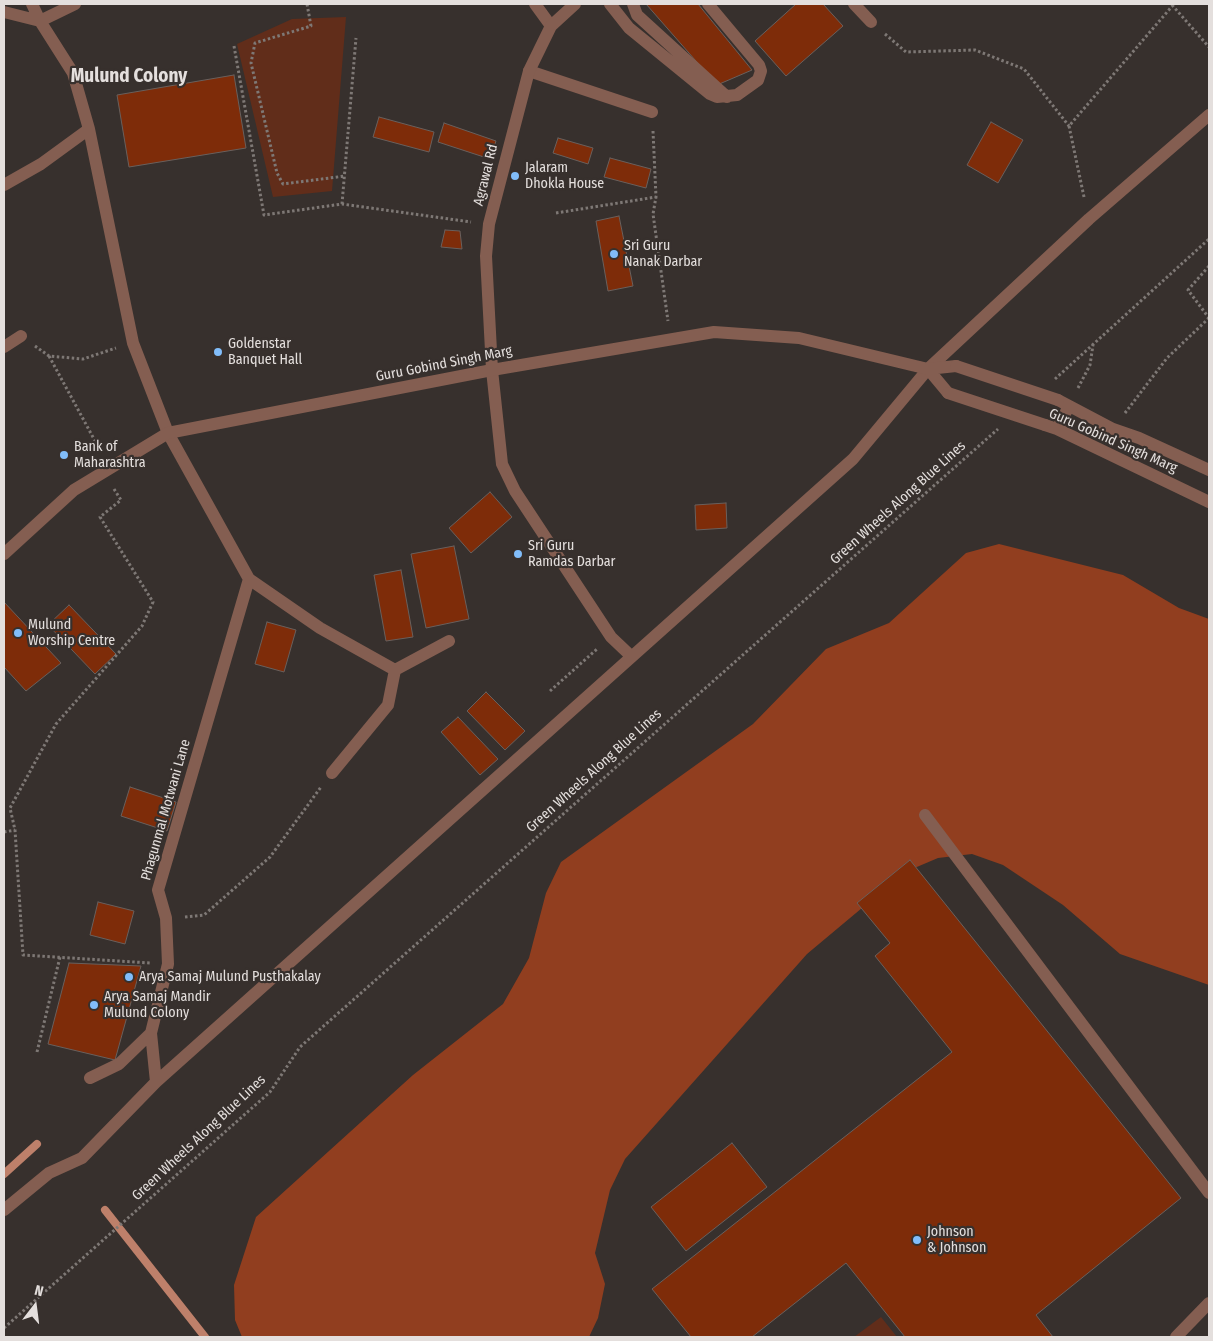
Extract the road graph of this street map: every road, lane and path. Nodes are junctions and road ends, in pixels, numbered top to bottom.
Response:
1 (32, 4) edge
2 (75, 4) edge
3 (307, 4) edge
4 (535, 4) edge
5 (575, 4) edge
6 (610, 4) edge
7 (633, 4) edge
8 (708, 4) edge
9 (854, 4) edge
10 (1173, 4) edge
11 (4, 12) edge
12 (40, 21) junction
13 (871, 22) joint
14 (551, 26) junction
15 (356, 38) dead end
16 (234, 46) dead end
17 (1209, 48) edge
18 (529, 71) junction
19 (727, 97) junction
20 (652, 112) joint
21 (1209, 115) edge
22 (1068, 126) junction
23 (89, 129) junction
24 (345, 176) junction
25 (4, 185) edge
26 (656, 197) junction
27 (342, 204) junction
28 (556, 213) dead end
29 (1089, 219) junction
30 (489, 224) junction
31 (1209, 239) edge
32 (1209, 266) edge
33 (1209, 318) edge
34 (21, 336) joint
35 (670, 339) junction
36 (133, 342) junction
37 (1093, 345) junction
38 (4, 347) edge
39 (49, 356) junction
40 (928, 369) junction
41 (492, 370) junction
42 (1048, 384) dead end
43 (1063, 403) junction
44 (1003, 424) dead end
45 (1051, 427) junction
46 (1113, 429) junction
47 (168, 433) junction
48 (1209, 470) edge
49 (106, 471) junction
50 (1209, 502) edge
51 (4, 554) edge
52 (249, 579) junction
53 (611, 637) junction
54 (449, 641) dead end
55 (631, 656) junction
56 (395, 670) junction
57 (550, 691) dead end
58 (332, 772) joint
59 (925, 815) dead end
60 (15, 830) junction
61 (4, 832) edge
62 (166, 918) junction
63 (60, 957) junction
64 (168, 964) junction
65 (151, 1033) junction
66 (37, 1052) dead end
67 (90, 1078) dead end
68 (156, 1082) junction
69 (1209, 1193) edge
70 (4, 1210) edge
71 (1209, 1303) edge
72 (4, 1328) edge
73 (1176, 1337) edge

1 - 12 street
2 - 12 street
3 - 24 path
4 - 14 street
5 - 14 street, Agrawal Rd
6 - 19 street
7 - 19 street
8 - 19 street
9 - 13 street
10 - 17 path
10 - 22 path
11 - 12 street
12 - 23 street
13 - 22 path
14 - 18 street, Agrawal Rd
15 - 24 path
16 - 27 path
18 - 20 street
18 - 30 street, Agrawal Rd
20 - 26 path
21 - 29 street
22 - 29 path
23 - 25 street
23 - 36 street
24 - 27 path
26 - 28 path
26 - 35 path
27 - 30 path
29 - 40 street
30 - 41 street, Agrawal Rd
31 - 37 path
32 - 33 path
33 - 46 path
34 - 38 street
34 - 39 path
35 - 40 street, Guru Gobind Singh Marg
35 - 41 street, Guru Gobind Singh Marg
36 - 39 path
36 - 47 street
37 - 42 path
37 - 43 path
39 - 49 path
40 - 43 street, Guru Gobind Singh Marg, bridge
40 - 45 street, Guru Gobind Singh Marg, bridge
40 - 55 street
41 - 47 street, Guru Gobind Singh Marg
41 - 53 street, Agrawal Rd
43 - 45 street
43 - 46 street, Guru Gobind Singh Marg
44 - 72 path, Green Wheels Along Blue Lines
45 - 50 street, Guru Gobind Singh Marg
46 - 48 street, Guru Gobind Singh Marg
47 - 49 street, Guru Gobind Singh Marg
47 - 52 street
49 - 51 street, Guru Gobind Singh Marg
49 - 60 path
52 - 56 street
52 - 62 street, Phagunmal Motwani Lane
53 - 55 street, Agrawal Rd
53 - 57 path
54 - 56 street
55 - 68 street
56 - 58 street
58 - 62 path
59 - 69 street
60 - 61 path
60 - 63 path
62 - 64 street, Phagunmal Motwani Lane
63 - 64 path
63 - 66 path
64 - 65 street, Phagunmal Motwani Lane
65 - 67 street
65 - 68 street, Phagunmal Motwani Lane
68 - 70 street
71 - 73 street

